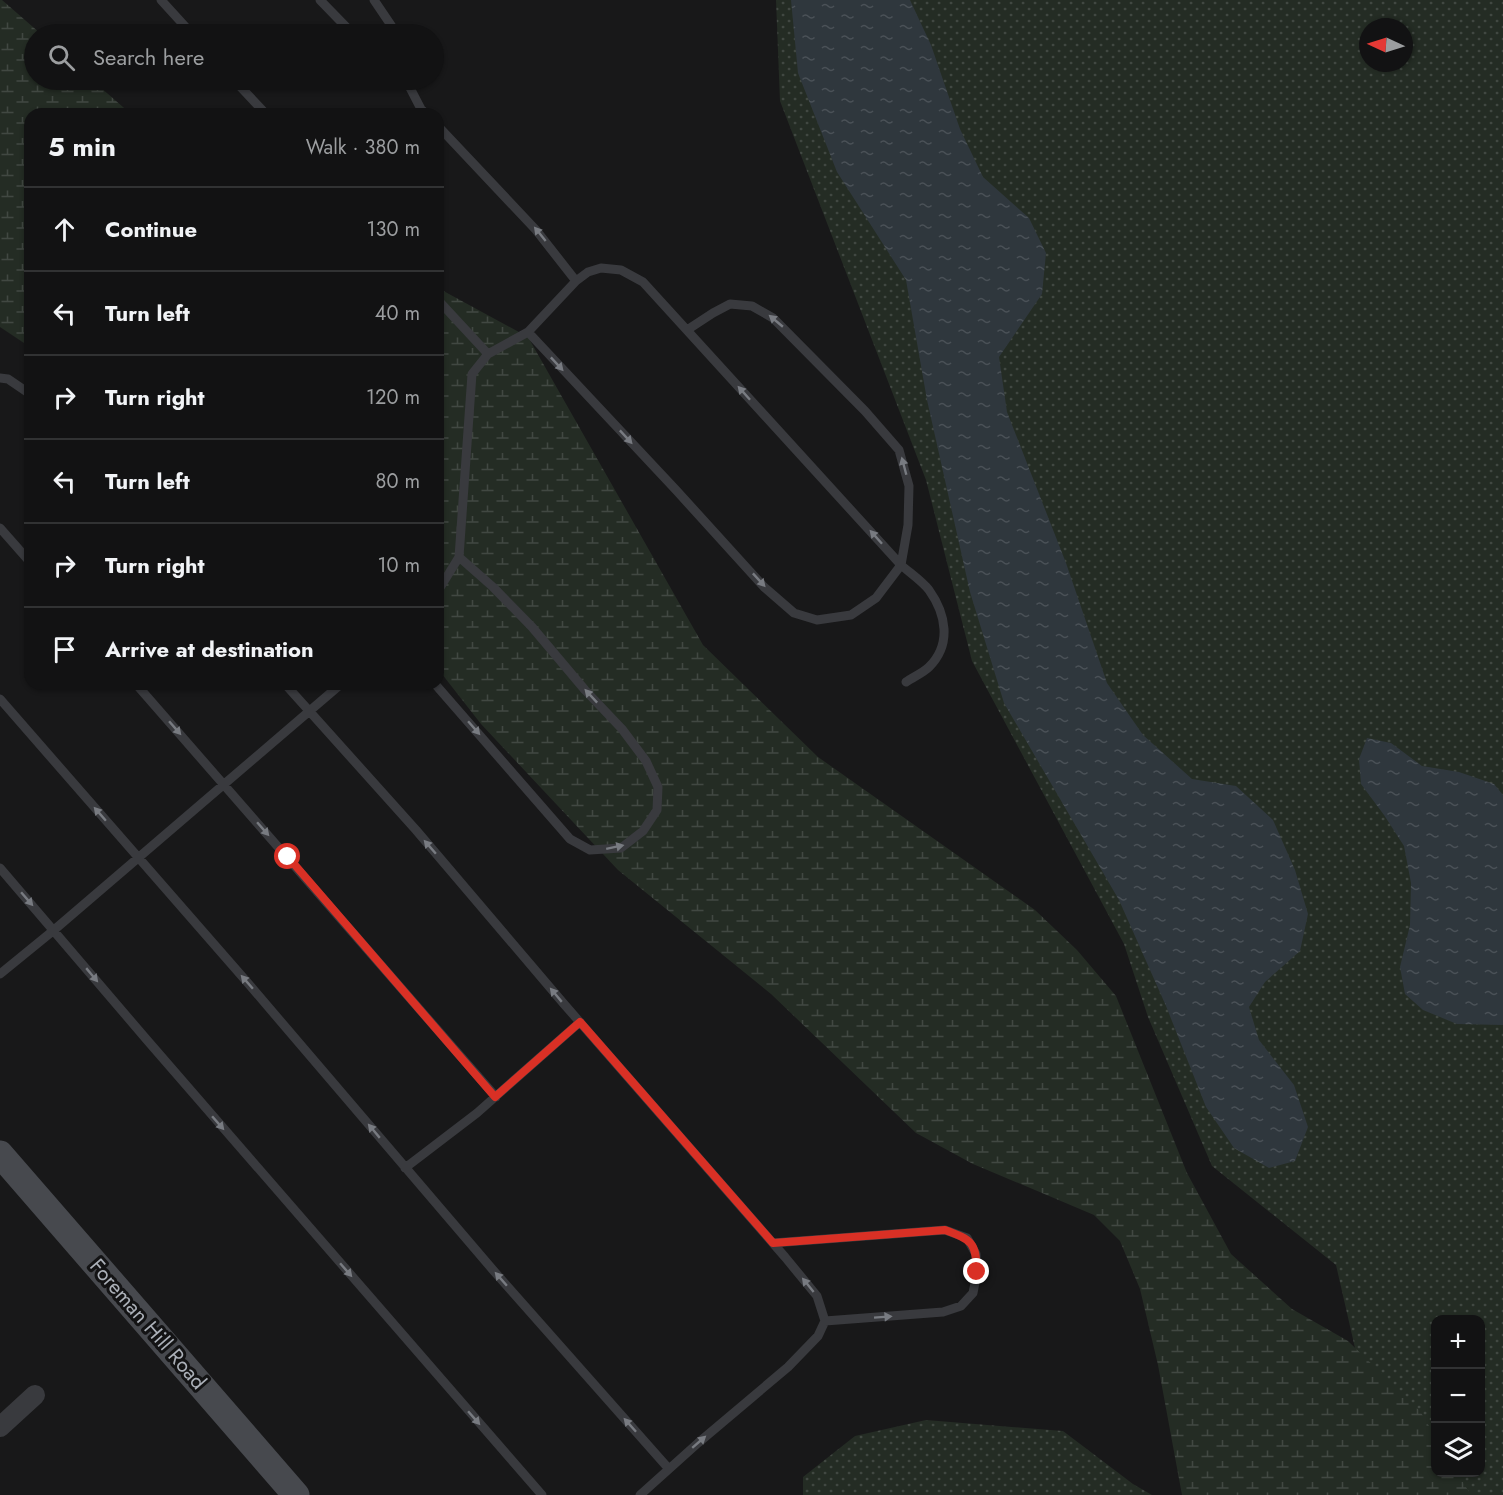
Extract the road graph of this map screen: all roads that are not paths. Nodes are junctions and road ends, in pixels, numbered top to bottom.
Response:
1 (160, 0) edge
2 (320, 0) edge
3 (374, 0) edge
4 (183, 24) edge
5 (343, 24) edge
6 (390, 24) edge
7 (243, 90) edge
8 (411, 90) edge
9 (260, 108) edge
10 (421, 108) edge
11 (444, 132) edge
12 (576, 281) junction
13 (444, 306) edge
14 (687, 330) junction
15 (528, 332) junction
16 (488, 354) junction
17 (0, 378) edge
18 (24, 390) edge
19 (0, 528) edge
20 (24, 555) edge
21 (459, 557) junction
22 (901, 565) junction
23 (444, 581) edge
24 (906, 682) dead end
25 (141, 690) edge
26 (290, 690) edge
27 (334, 690) edge
28 (440, 690) edge
29 (0, 699) edge
30 (309, 711) junction
31 (224, 784) junction
32 (138, 858) junction
33 (0, 868) edge
34 (54, 930) junction
35 (0, 974) edge
36 (580, 1022) junction
37 (495, 1097) junction
38 (0, 1154) edge
39 (405, 1168) junction
40 (773, 1243) junction
41 (825, 1321) junction
42 (35, 1395) dead end
43 (0, 1427) edge
44 (669, 1468) junction
45 (296, 1495) edge
46 (542, 1495) edge
47 (640, 1495) edge

1 - 4 lane
2 - 5 lane
3 - 6 lane
7 - 9 lane
8 - 10 lane
12 -> 11 lane
12 - 14 lane
12 - 15 lane
13 - 16 lane
22 -> 14 lane
22 -> 14 lane
15 - 16 lane
15 -> 22 lane
16 - 21 lane
17 - 18 lane
19 - 20 lane
21 - 23 lane
28 -> 21 lane
22 - 24 lane
25 -> 31 lane
26 - 30 lane
27 - 30 lane
32 -> 29 lane
30 - 31 lane
36 -> 30 lane
31 - 32 lane
31 -> 37 lane
32 - 34 lane
39 -> 32 lane
33 -> 34 lane
34 - 35 lane
34 -> 46 lane
36 - 37 lane
36 - 40 lane
37 - 39 lane
38 - 45 street, Foreman Hill Road
44 -> 39 lane
41 -> 40 lane
41 -> 40 lane
44 -> 41 lane
42 - 43 street
44 - 47 lane

